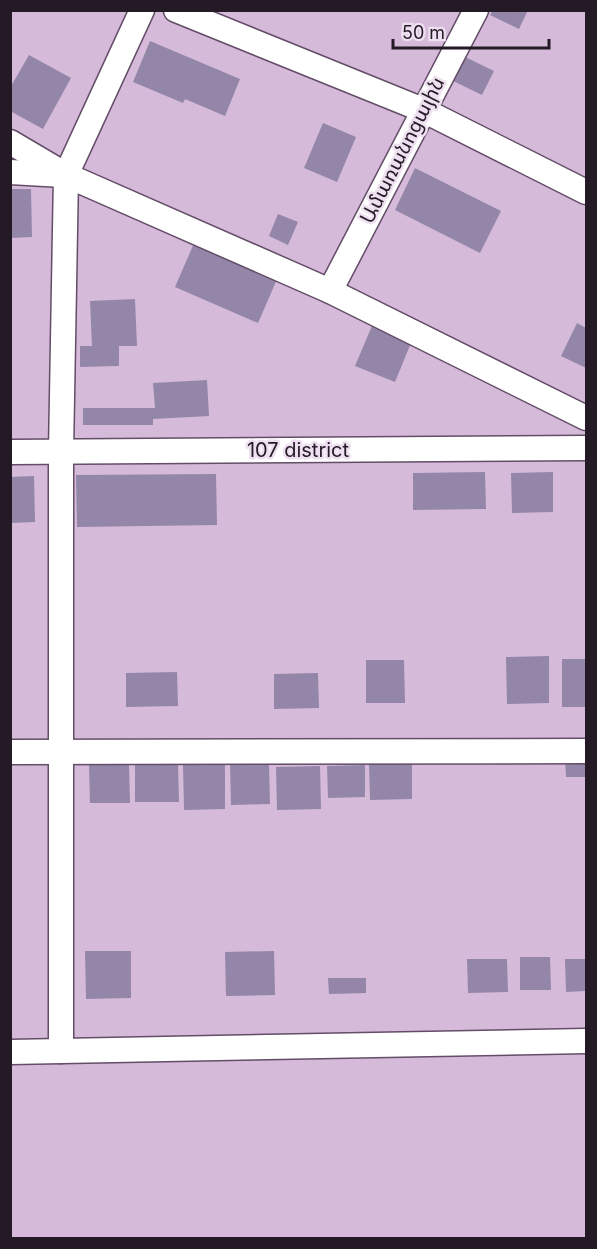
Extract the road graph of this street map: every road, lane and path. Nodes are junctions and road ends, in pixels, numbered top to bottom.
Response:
1 (142, 10) edge
2 (176, 10) edge
3 (476, 10) edge
4 (423, 110) junction
5 (10, 142) edge
6 (10, 172) edge
7 (66, 175) junction
8 (586, 192) edge
9 (330, 291) junction
10 (586, 418) edge
11 (586, 448) edge
12 (10, 452) edge
13 (61, 452) junction
14 (586, 751) edge
15 (10, 752) edge
16 (61, 752) junction
17 (586, 1041) edge
18 (61, 1051) junction
19 (10, 1052) edge

1 - 7 street
2 - 4 street
3 - 4 street, Ամառանոցային
4 - 8 street
4 - 9 street, Ամառանոցային
5 - 7 street
6 - 7 street
7 - 9 street
7 - 13 street
9 - 10 street
11 - 13 street, 107 district
12 - 13 street, 107 district
13 - 16 street
14 - 16 street
15 - 16 street
16 - 18 street
17 - 18 street
18 - 19 street

